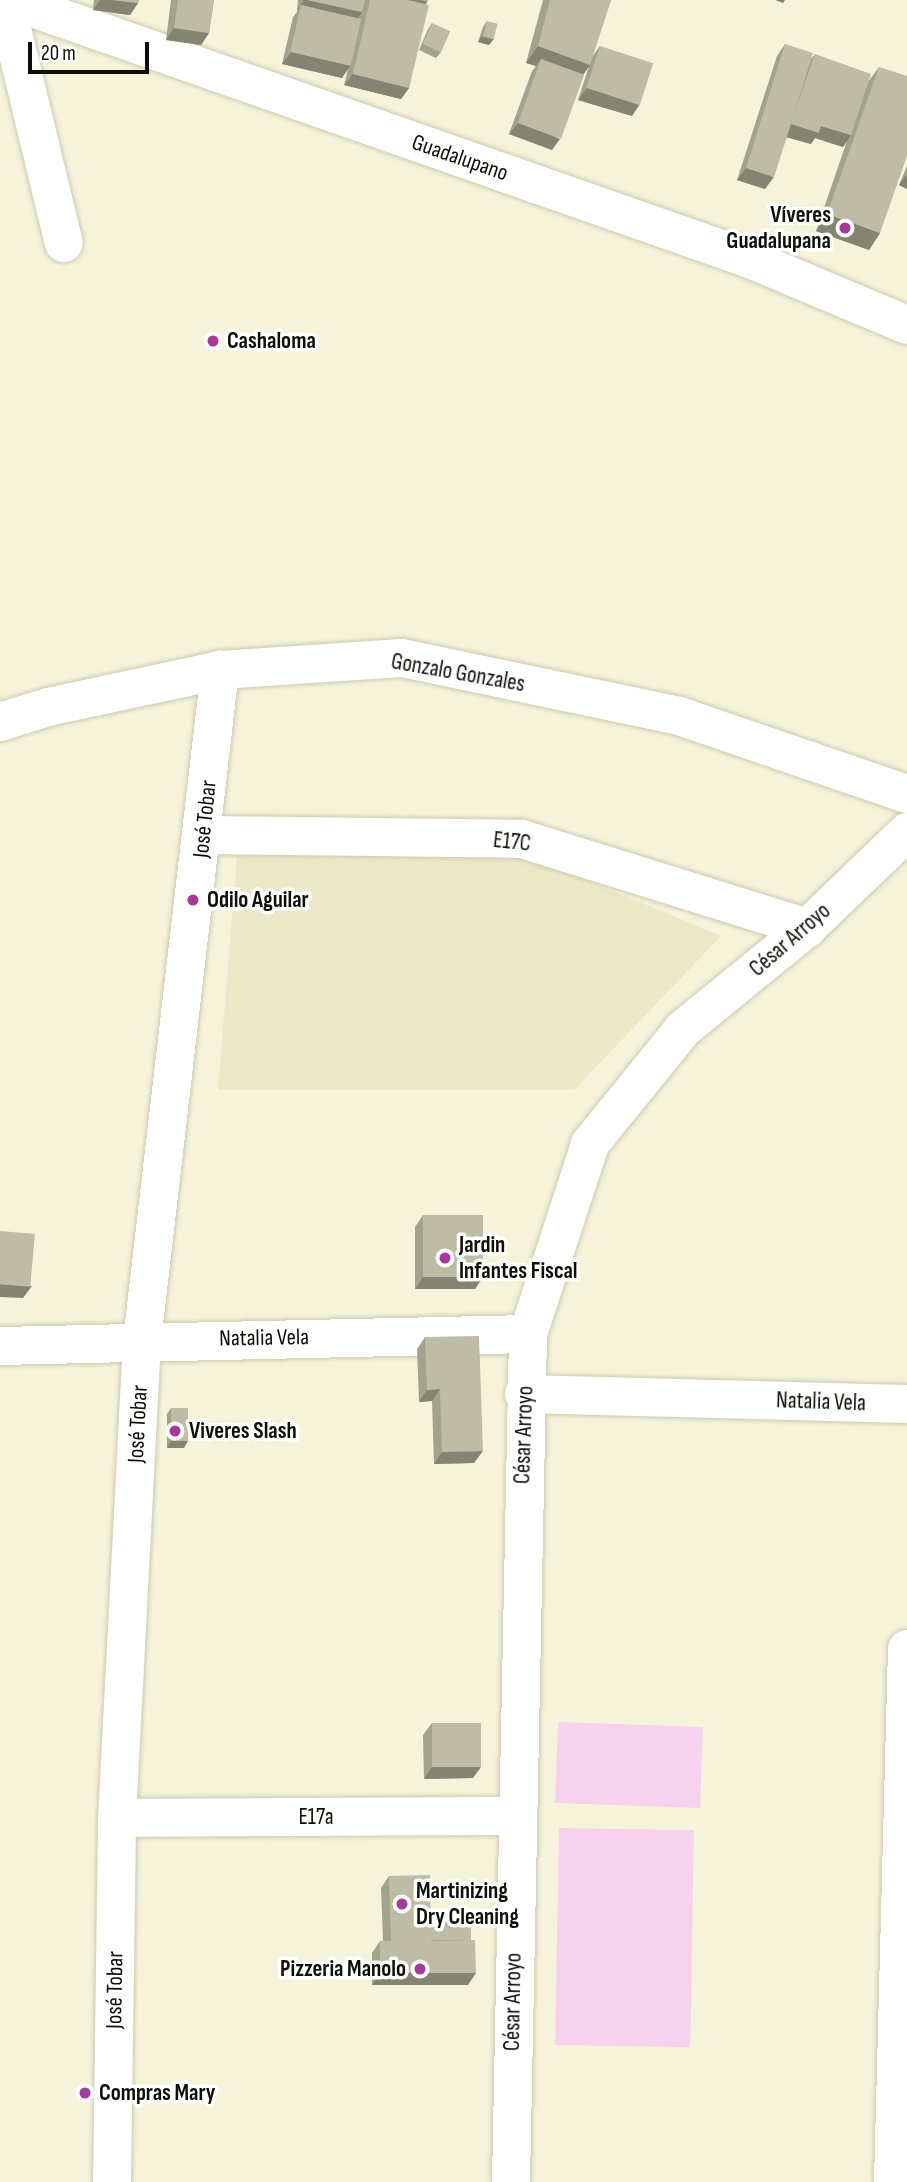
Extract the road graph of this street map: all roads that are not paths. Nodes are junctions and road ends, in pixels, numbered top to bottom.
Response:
1 (7, 0) edge
2 (64, 243) dead end
3 (907, 325) edge
4 (220, 670) junction
5 (0, 722) edge
6 (907, 794) edge
7 (907, 832) edge
8 (204, 835) junction
9 (807, 928) junction
10 (527, 1334) junction
11 (142, 1341) junction
12 (0, 1346) edge
13 (524, 1394) junction
14 (907, 1404) edge
15 (907, 1649) edge
16 (515, 1816) junction
17 (117, 1818) junction
18 (112, 2182) edge
19 (511, 2182) edge
20 (893, 2182) edge

1 - 2 street
1 - 3 street, Guadalupano
4 - 5 street, Gonzalo Gonzales
4 - 6 street, Gonzalo Gonzales
4 - 8 street, José Tobar
7 - 9 street, César Arroyo
8 - 9 street, E17C
8 - 11 street, José Tobar
9 - 10 street, César Arroyo
10 - 11 street, Natalia Vela
10 - 13 street, César Arroyo
11 - 12 street, Natalia Vela
11 - 17 street, José Tobar
13 - 14 street, Natalia Vela
13 - 16 street, César Arroyo
15 - 20 street
16 - 17 street, E17a
16 - 19 street, César Arroyo
17 - 18 street, José Tobar

